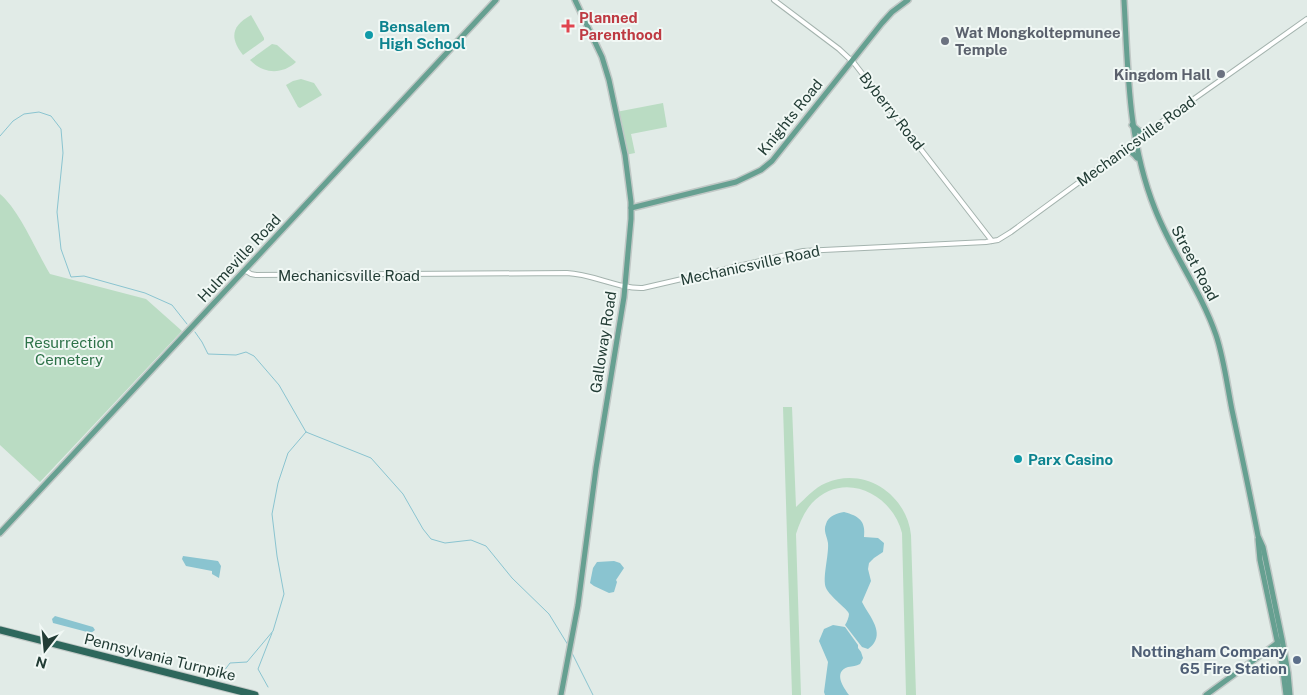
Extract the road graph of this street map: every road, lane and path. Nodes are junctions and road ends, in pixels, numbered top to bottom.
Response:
1 (496, 0) edge
2 (574, 0) edge
3 (774, 0) edge
4 (908, 0) edge
5 (1124, 0) edge
6 (1307, 18) edge
7 (852, 61) junction
8 (1132, 125) junction
9 (1147, 132) junction
10 (1135, 141) junction
11 (1116, 155) junction
12 (1139, 162) junction
13 (631, 208) junction
14 (992, 241) junction
15 (246, 270) junction
16 (625, 286) junction
17 (0, 533) edge
18 (1262, 559) junction
19 (1263, 576) junction
20 (1270, 585) junction
21 (0, 631) edge
22 (1280, 641) junction
23 (238, 695) edge
24 (255, 695) edge
25 (561, 695) edge
26 (1206, 695) edge
27 (1286, 695) edge
28 (1290, 695) edge

1 - 15 main road, Hulmeville Road
2 - 13 main road, Galloway Road
3 - 7 street, Byberry Road
4 - 7 main road, Knights Road
5 - 8 main road, Street Road
6 - 9 street, Mechanicsville Road
7 - 13 main road, Knights Road
7 - 14 street, Byberry Road
8 - 9 main road
8 - 10 main road, Street Road
9 - 10 street, Mechanicsville Road
10 - 11 street, Mechanicsville Road
10 - 12 main road, Street Road
11 - 12 main road
11 - 14 street, Mechanicsville Road
12 - 18 main road, Street Road
13 - 16 main road, Galloway Road
14 - 16 street, Mechanicsville Road
15 - 16 street, Mechanicsville Road
15 - 17 main road, Hulmeville Road
16 - 25 main road, Galloway Road
18 - 19 main road, Street Road
18 - 20 main road, Street Road
19 - 20 main road
19 - 22 main road, Street Road
20 - 22 main road, Street Road
21 - 23 highway, Pennsylvania Turnpike
21 - 24 highway, Pennsylvania Turnpike
22 - 26 main road
22 - 27 main road, Street Road
22 - 28 main road, Street Road

